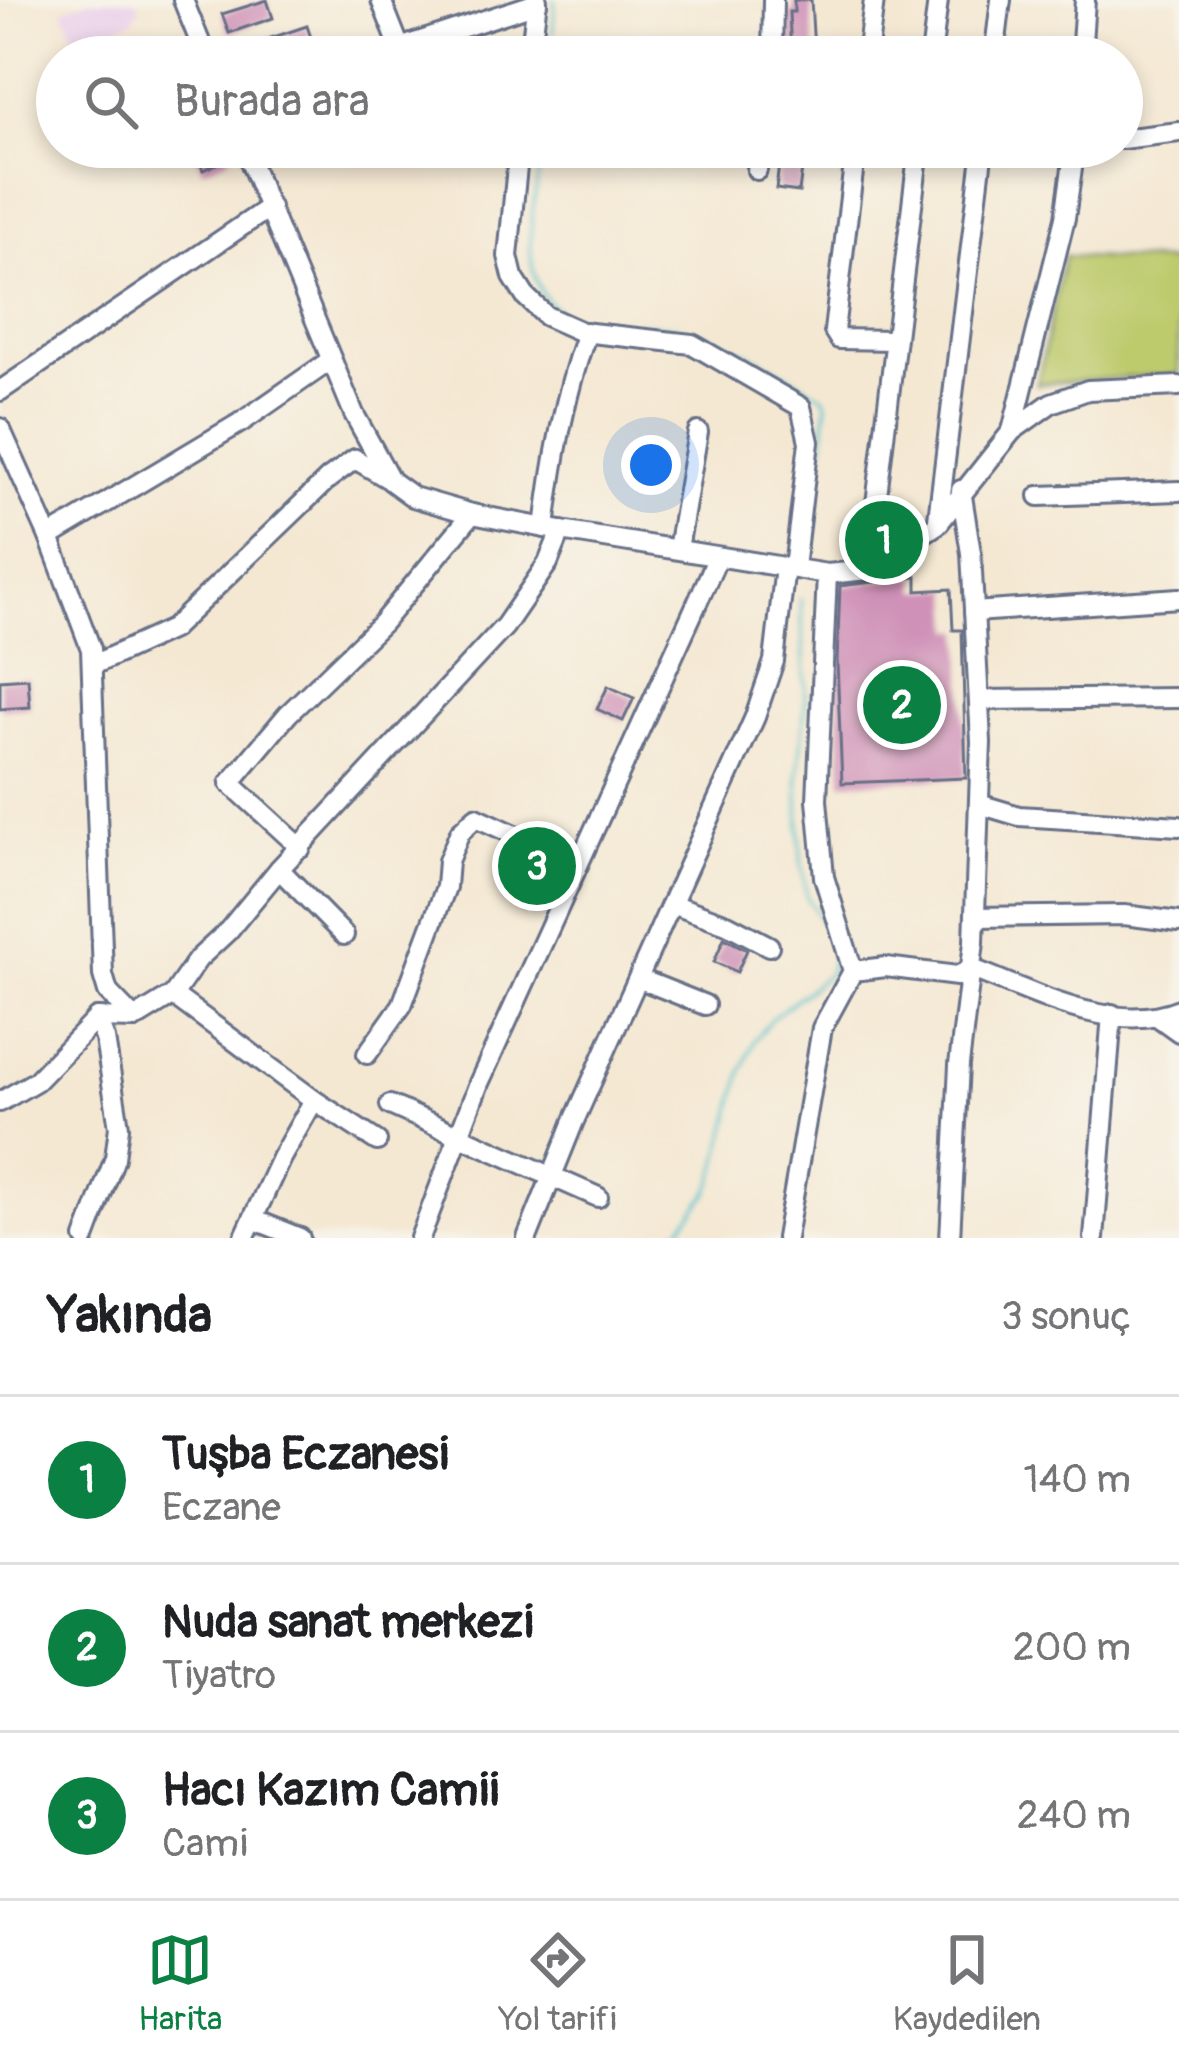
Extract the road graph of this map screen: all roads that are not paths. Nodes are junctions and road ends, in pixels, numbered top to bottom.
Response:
1 (183, 0) edge
2 (381, 0) edge
3 (773, 0) edge
4 (874, 0) edge
5 (938, 0) edge
6 (1001, 0) edge
7 (1084, 0) edge
8 (537, 1) edge
9 (198, 36) edge
10 (396, 36) edge
11 (433, 36) edge
12 (533, 36) edge
13 (772, 36) edge
14 (870, 36) edge
15 (934, 36) edge
16 (997, 36) edge
17 (1082, 36) edge
18 (1179, 132) edge
19 (1143, 136) edge
20 (253, 168) edge
21 (517, 168) edge
22 (854, 168) edge
23 (916, 168) edge
24 (980, 168) edge
25 (1072, 168) edge
26 (271, 207) junction
27 (586, 332) junction
28 (893, 340) junction
29 (331, 360) junction
30 (1179, 386) edge
31 (0, 391) edge
32 (0, 428) edge
33 (1012, 431) junction
34 (698, 433) dead end
35 (392, 481) junction
36 (962, 490) junction
37 (1179, 491) edge
38 (1039, 496) dead end
39 (472, 514) junction
40 (938, 524) junction
41 (553, 529) junction
42 (49, 537) junction
43 (678, 549) junction
44 (718, 557) junction
45 (789, 568) junction
46 (868, 570) junction
47 (827, 574) junction
48 (1179, 598) edge
49 (974, 612) junction
50 (93, 665) junction
51 (1179, 698) edge
52 (979, 700) junction
53 (979, 804) junction
54 (1179, 826) edge
55 (301, 848) junction
56 (578, 864) junction
57 (279, 869) junction
58 (672, 904) junction
59 (975, 917) junction
60 (1179, 922) edge
61 (344, 934) dead end
62 (769, 946) dead end
63 (972, 969) junction
64 (853, 971) junction
65 (640, 979) junction
66 (173, 995) junction
67 (705, 1005) dead end
68 (1179, 1009) edge
69 (1112, 1014) junction
70 (1158, 1017) junction
71 (97, 1018) junction
72 (134, 1019) junction
73 (1179, 1032) edge
74 (367, 1054) dead end
75 (314, 1100) junction
76 (0, 1102) edge
77 (390, 1106) dead end
78 (460, 1136) junction
79 (376, 1141) dead end
80 (550, 1178) junction
81 (598, 1196) dead end
82 (255, 1220) junction
83 (85, 1238) edge
84 (244, 1238) edge
85 (300, 1238) edge
86 (420, 1238) edge
87 (527, 1238) edge
88 (786, 1238) edge
89 (950, 1238) edge
90 (1094, 1238) edge

1 - 9 street
2 - 10 street
3 - 13 street
4 - 14 street
5 - 15 street
6 - 16 street
7 - 17 street
8 - 11 street
8 - 12 street
18 - 19 street
20 - 26 street
21 - 27 street
22 - 28 street
23 - 28 street
24 - 40 street
25 - 33 street
26 - 29 street
26 - 31 street
27 - 41 street
27 - 45 street
28 - 46 street
29 - 35 street
29 - 42 street
30 - 33 street
32 - 42 street
33 - 36 street
34 - 43 street
35 - 39 street
35 - 50 street
36 - 40 street
36 - 49 street
37 - 38 street
39 - 41 street
39 - 55 street
40 - 46 street
41 - 43 street
41 - 55 street
42 - 50 street
43 - 44 street
44 - 45 street
44 - 56 street
45 - 47 street
45 - 58 street
46 - 47 street
47 - 64 street
48 - 49 street
49 - 52 street
50 - 72 street
51 - 52 street
52 - 53 street
53 - 54 street
53 - 59 street
55 - 57 street
56 - 74 street
56 - 78 street
57 - 61 street
57 - 66 street
58 - 62 street
58 - 65 street
59 - 60 street
59 - 63 street
63 - 64 street
63 - 69 street
63 - 89 street
64 - 88 street
65 - 67 street
65 - 80 street
66 - 72 street
66 - 75 street
68 - 70 street
69 - 70 street
69 - 90 street
70 - 73 street
71 - 72 street
71 - 76 street
71 - 83 street
75 - 79 street
75 - 82 street
77 - 78 street
78 - 80 street
78 - 86 street
80 - 81 street
80 - 87 street
82 - 84 street
82 - 85 street

